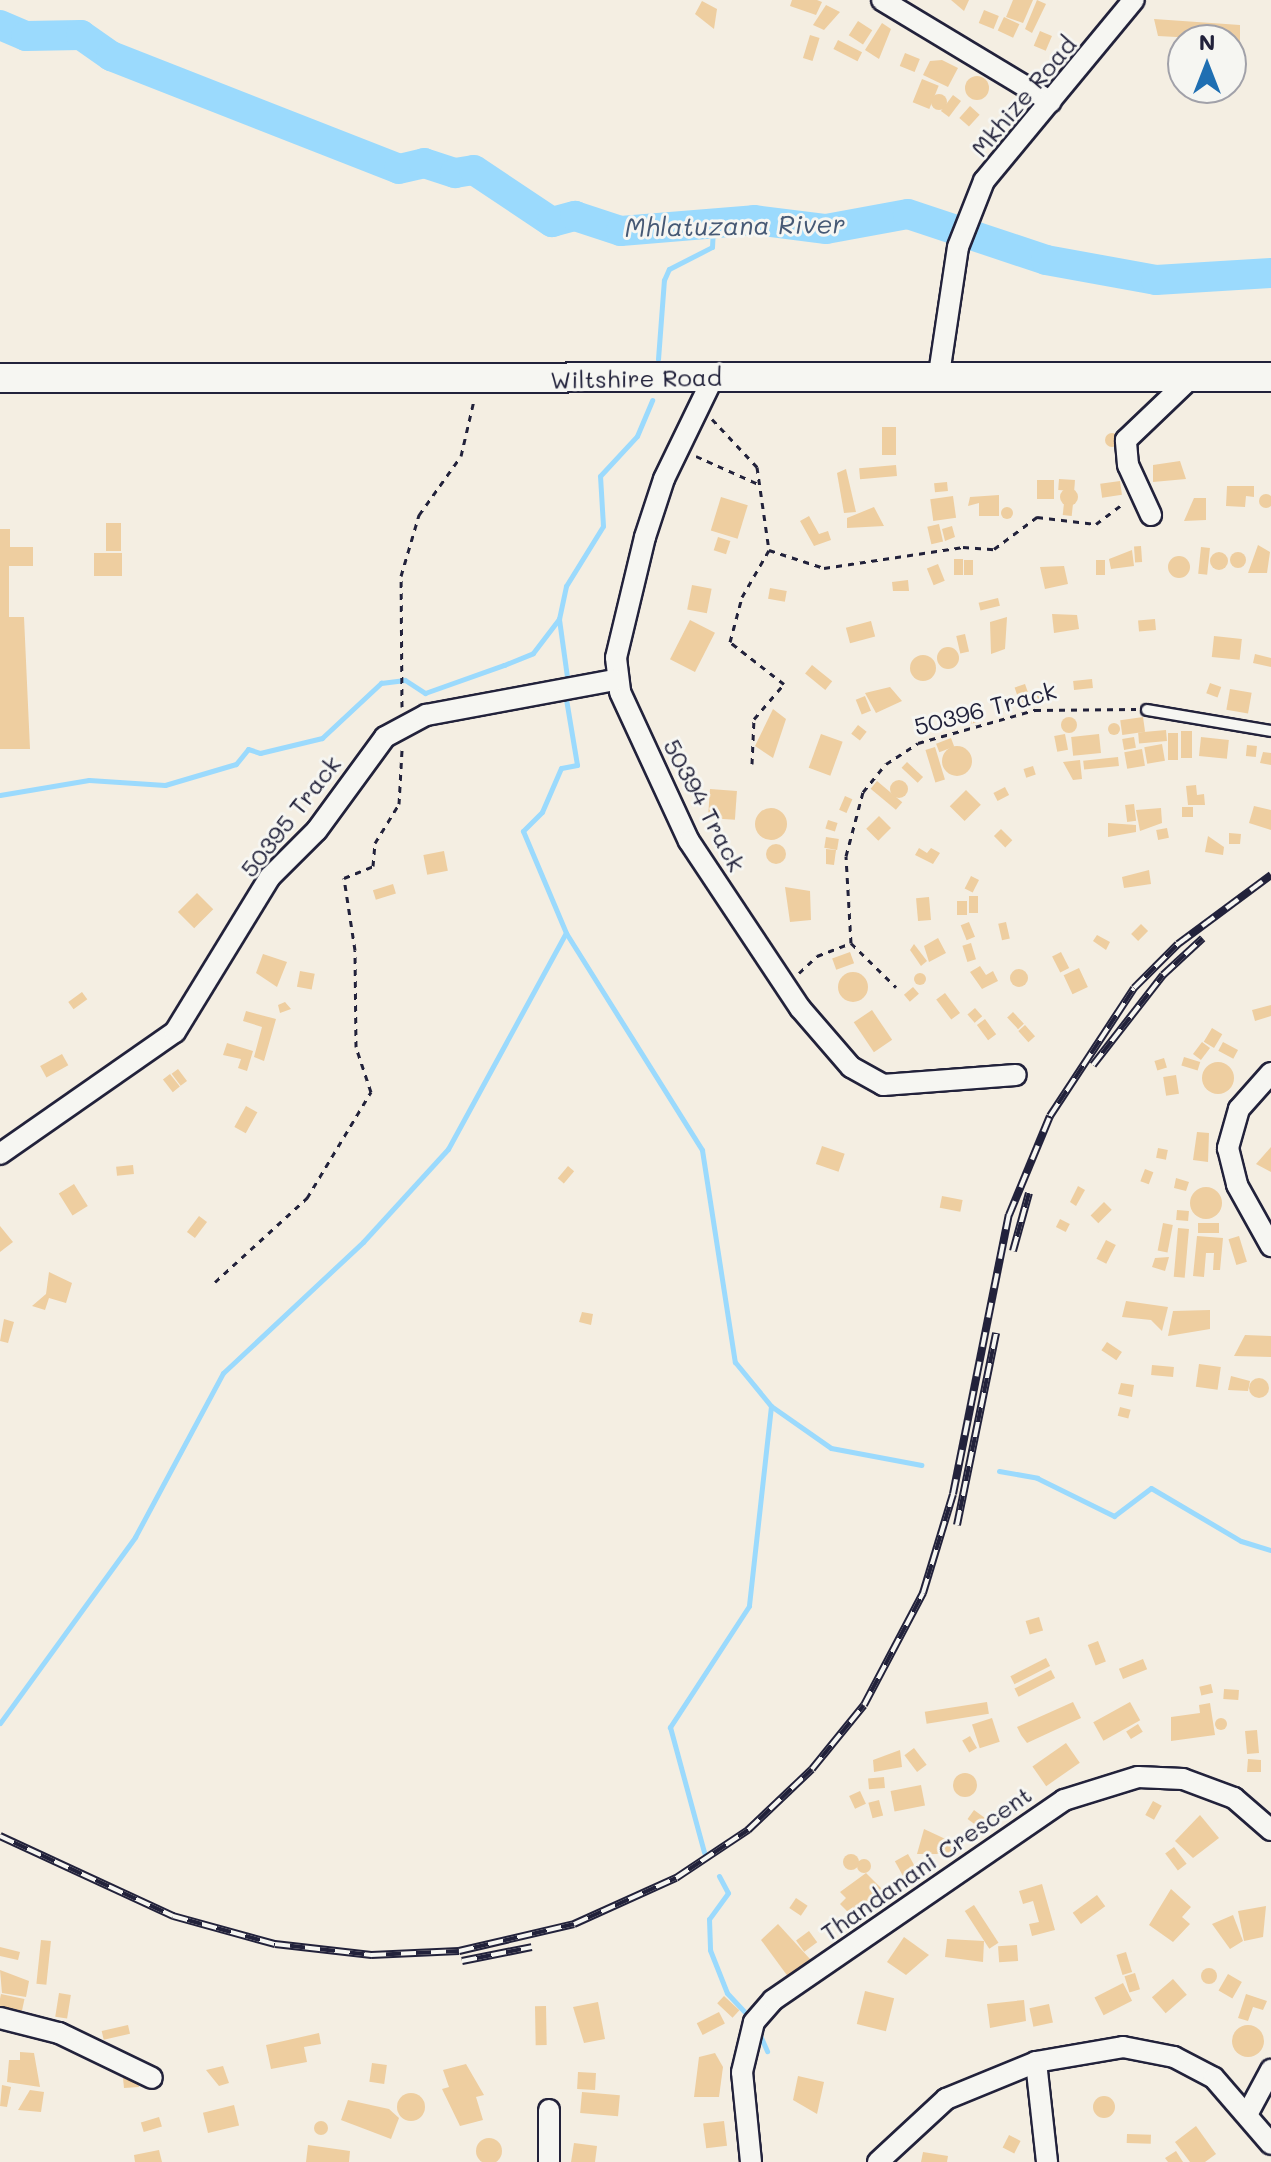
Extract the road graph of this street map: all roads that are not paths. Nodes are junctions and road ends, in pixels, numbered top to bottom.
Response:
1 (882, 0) edge
2 (1134, 0) edge
3 (1051, 102) junction
4 (939, 374) junction
5 (1192, 377) junction
6 (1271, 377) edge
7 (0, 378) edge
8 (713, 378) junction
9 (1147, 508) road end
10 (615, 680) junction
11 (1147, 710) road end
12 (1271, 731) edge
13 (1271, 1073) edge
14 (1016, 1075) dead end
15 (0, 1154) edge
16 (1271, 1246) edge
17 (1271, 1830) edge
18 (0, 2018) edge
19 (1036, 2062) junction
20 (1271, 2070) edge
21 (152, 2078) dead end
22 (549, 2110) dead end
23 (1249, 2111) junction
24 (1271, 2144) edge
25 (549, 2162) edge
26 (751, 2162) edge
27 (878, 2162) edge
28 (1047, 2162) edge

1 - 3 street
2 - 3 street, Mkhize Road
3 - 4 street, Mkhize Road
4 - 5 street, Wiltshire Road
4 - 8 street, Wiltshire Road
5 - 6 street, Wiltshire Road
5 - 9 street
7 - 8 street, Wiltshire Road
8 - 10 street
10 - 14 street, 50394 Track
10 - 15 street, 50395 Track
11 - 12 lane
13 - 16 street
17 - 26 street, Thandanani Crescent
18 - 21 street
19 - 23 street
19 - 27 street
19 - 28 street
20 - 23 street
22 - 25 street
23 - 24 street

